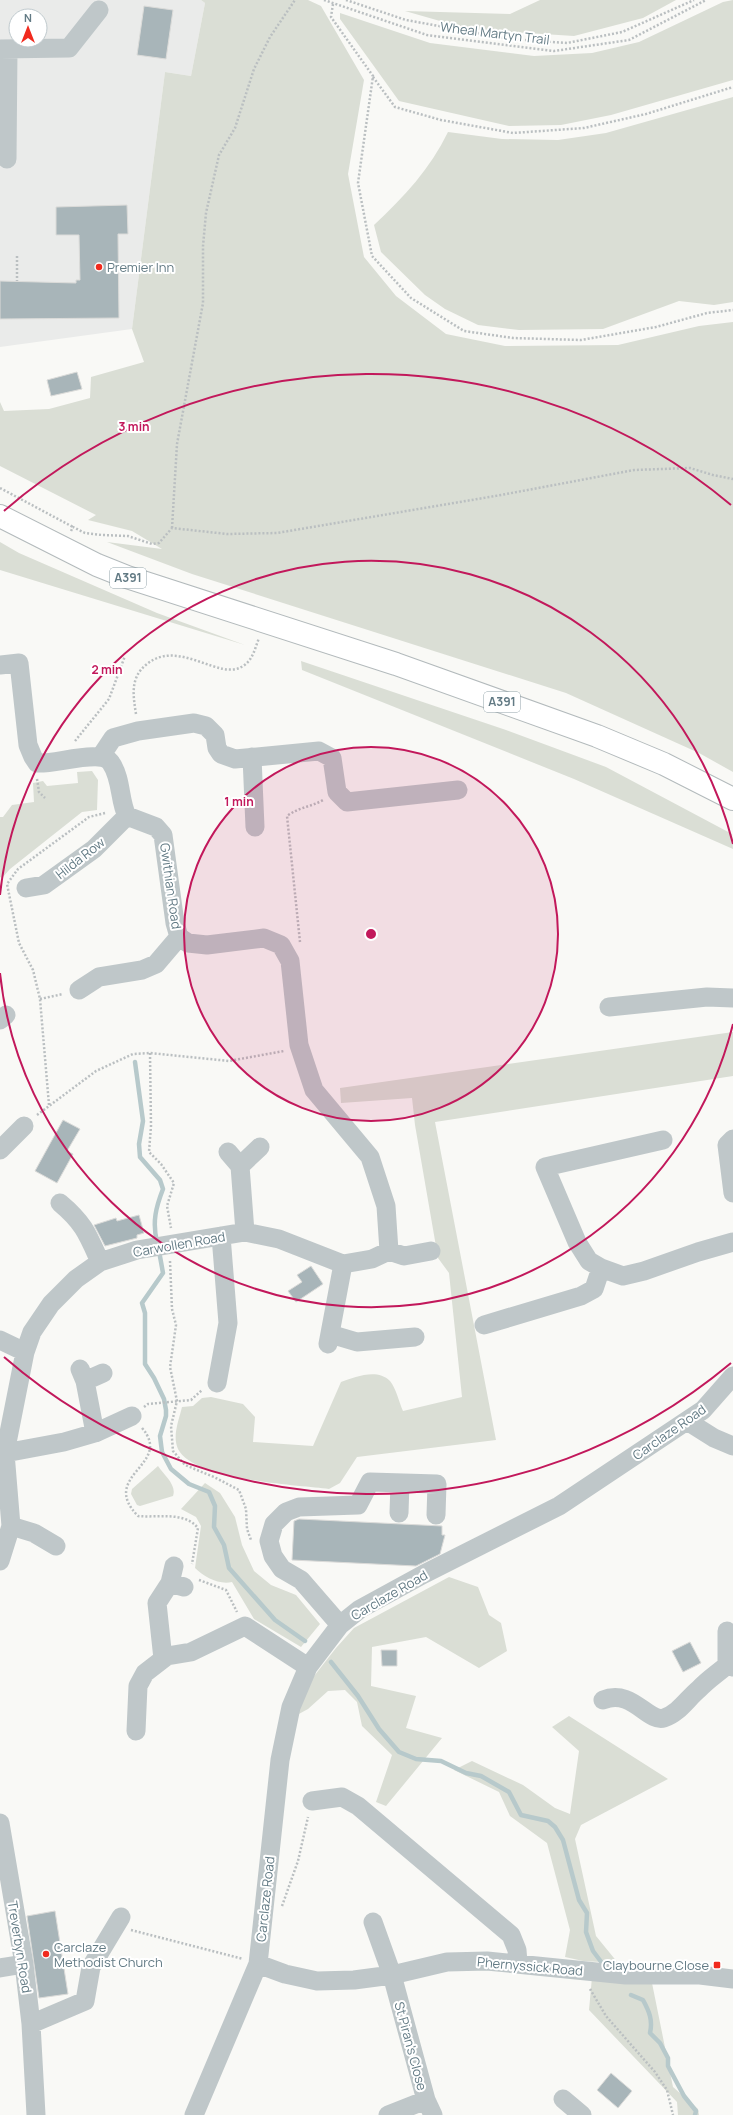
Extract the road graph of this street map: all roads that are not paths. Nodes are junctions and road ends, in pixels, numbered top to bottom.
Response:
1 (99, 10) dead end
2 (4, 49) edge
3 (7, 160) dead end
4 (0, 516) edge
5 (0, 665) edge
6 (101, 756) junction
7 (252, 757) junction
8 (458, 790) dead end
9 (733, 799) edge
10 (127, 816) junction
11 (255, 827) dead end
12 (26, 888) dead end
13 (179, 937) junction
14 (79, 990) road end
15 (733, 998) edge
16 (610, 1007) dead end
17 (24, 1126) road end
18 (733, 1138) edge
19 (663, 1140) dead end
20 (260, 1147) dead end
21 (0, 1150) edge
22 (228, 1152) dead end
23 (240, 1166) junction
24 (733, 1193) edge
25 (60, 1203) dead end
26 (245, 1232) junction
27 (221, 1236) junction
28 (733, 1242) edge
29 (431, 1251) dead end
30 (389, 1252) junction
31 (100, 1262) junction
32 (343, 1264) junction
33 (601, 1268) junction
34 (484, 1325) dead end
35 (415, 1337) dead end
36 (0, 1340) edge
37 (25, 1352) junction
38 (103, 1373) dead end
39 (733, 1376) edge
40 (217, 1383) road end
41 (132, 1416) road end
42 (687, 1421) junction
43 (95, 1433) junction
44 (733, 1446) edge
45 (2, 1454) edge
46 (400, 1483) junction
47 (400, 1514) dead end
48 (436, 1515) dead end
49 (11, 1526) junction
50 (56, 1546) dead end
51 (0, 1561) edge
52 (183, 1576) road end
53 (340, 1625) junction
54 (727, 1631) dead end
55 (163, 1659) junction
56 (730, 1666) edge
57 (308, 1667) junction
58 (603, 1700) dead end
59 (136, 1731) dead end
60 (312, 1801) road end
61 (0, 1823) edge
62 (119, 1922) road end
63 (373, 1922) dead end
64 (518, 1963) junction
65 (24, 1964) junction
66 (258, 1964) junction
67 (0, 1968) edge
68 (392, 1975) junction
69 (733, 1979) edge
70 (31, 2024) junction
71 (563, 2099) dead end
72 (429, 2107) edge
73 (578, 2114) edge
74 (36, 2115) edge
75 (194, 2115) edge
76 (388, 2115) edge

1 - 2 street
2 - 3 street
4 - 9 highway, A391
5 - 6 street
6 - 7 street
6 - 10 street
7 - 8 street
7 - 11 street
10 - 12 street, Hilda Row
10 - 13 street, Gwithian Road
13 - 14 street
13 - 30 street, Gwithian Road
15 - 16 street
17 - 21 street
18 - 24 street
19 - 33 street
20 - 23 street
22 - 23 street
23 - 26 street
25 - 31 street
26 - 27 street, Carwollen Road
26 - 32 street, Carwollen Road
27 - 31 street, Carwollen Road
27 - 40 street
28 - 33 street
29 - 30 street
30 - 32 street
31 - 37 street, Carwollen Road
32 - 35 street
33 - 34 street
36 - 37 street
37 - 45 street, Carwollen Road
38 - 43 street
39 - 42 street, Carclaze Road
41 - 43 street
42 - 44 street
42 - 53 street, Carclaze Road
43 - 45 street
45 - 49 street, Carwollen Road
46 - 47 street
46 - 48 street
46 - 53 street
49 - 50 street
49 - 51 street
52 - 55 street
53 - 57 street, Carclaze Road
54 - 56 street
55 - 57 street
55 - 59 street
56 - 58 street
57 - 66 street, Carclaze Road
60 - 64 street
61 - 65 street, Treverbyn Road
62 - 70 street
63 - 68 street, St Piran's Close
64 - 68 street, Phernyssick Road
64 - 69 street, Phernyssick Road
65 - 67 street
65 - 70 street, Treverbyn Road
66 - 68 street, Phernyssick Road
66 - 75 street, Carclaze Road
68 - 72 street, St Piran's Close
70 - 74 street, Treverbyn Road
71 - 73 street
72 - 76 street

